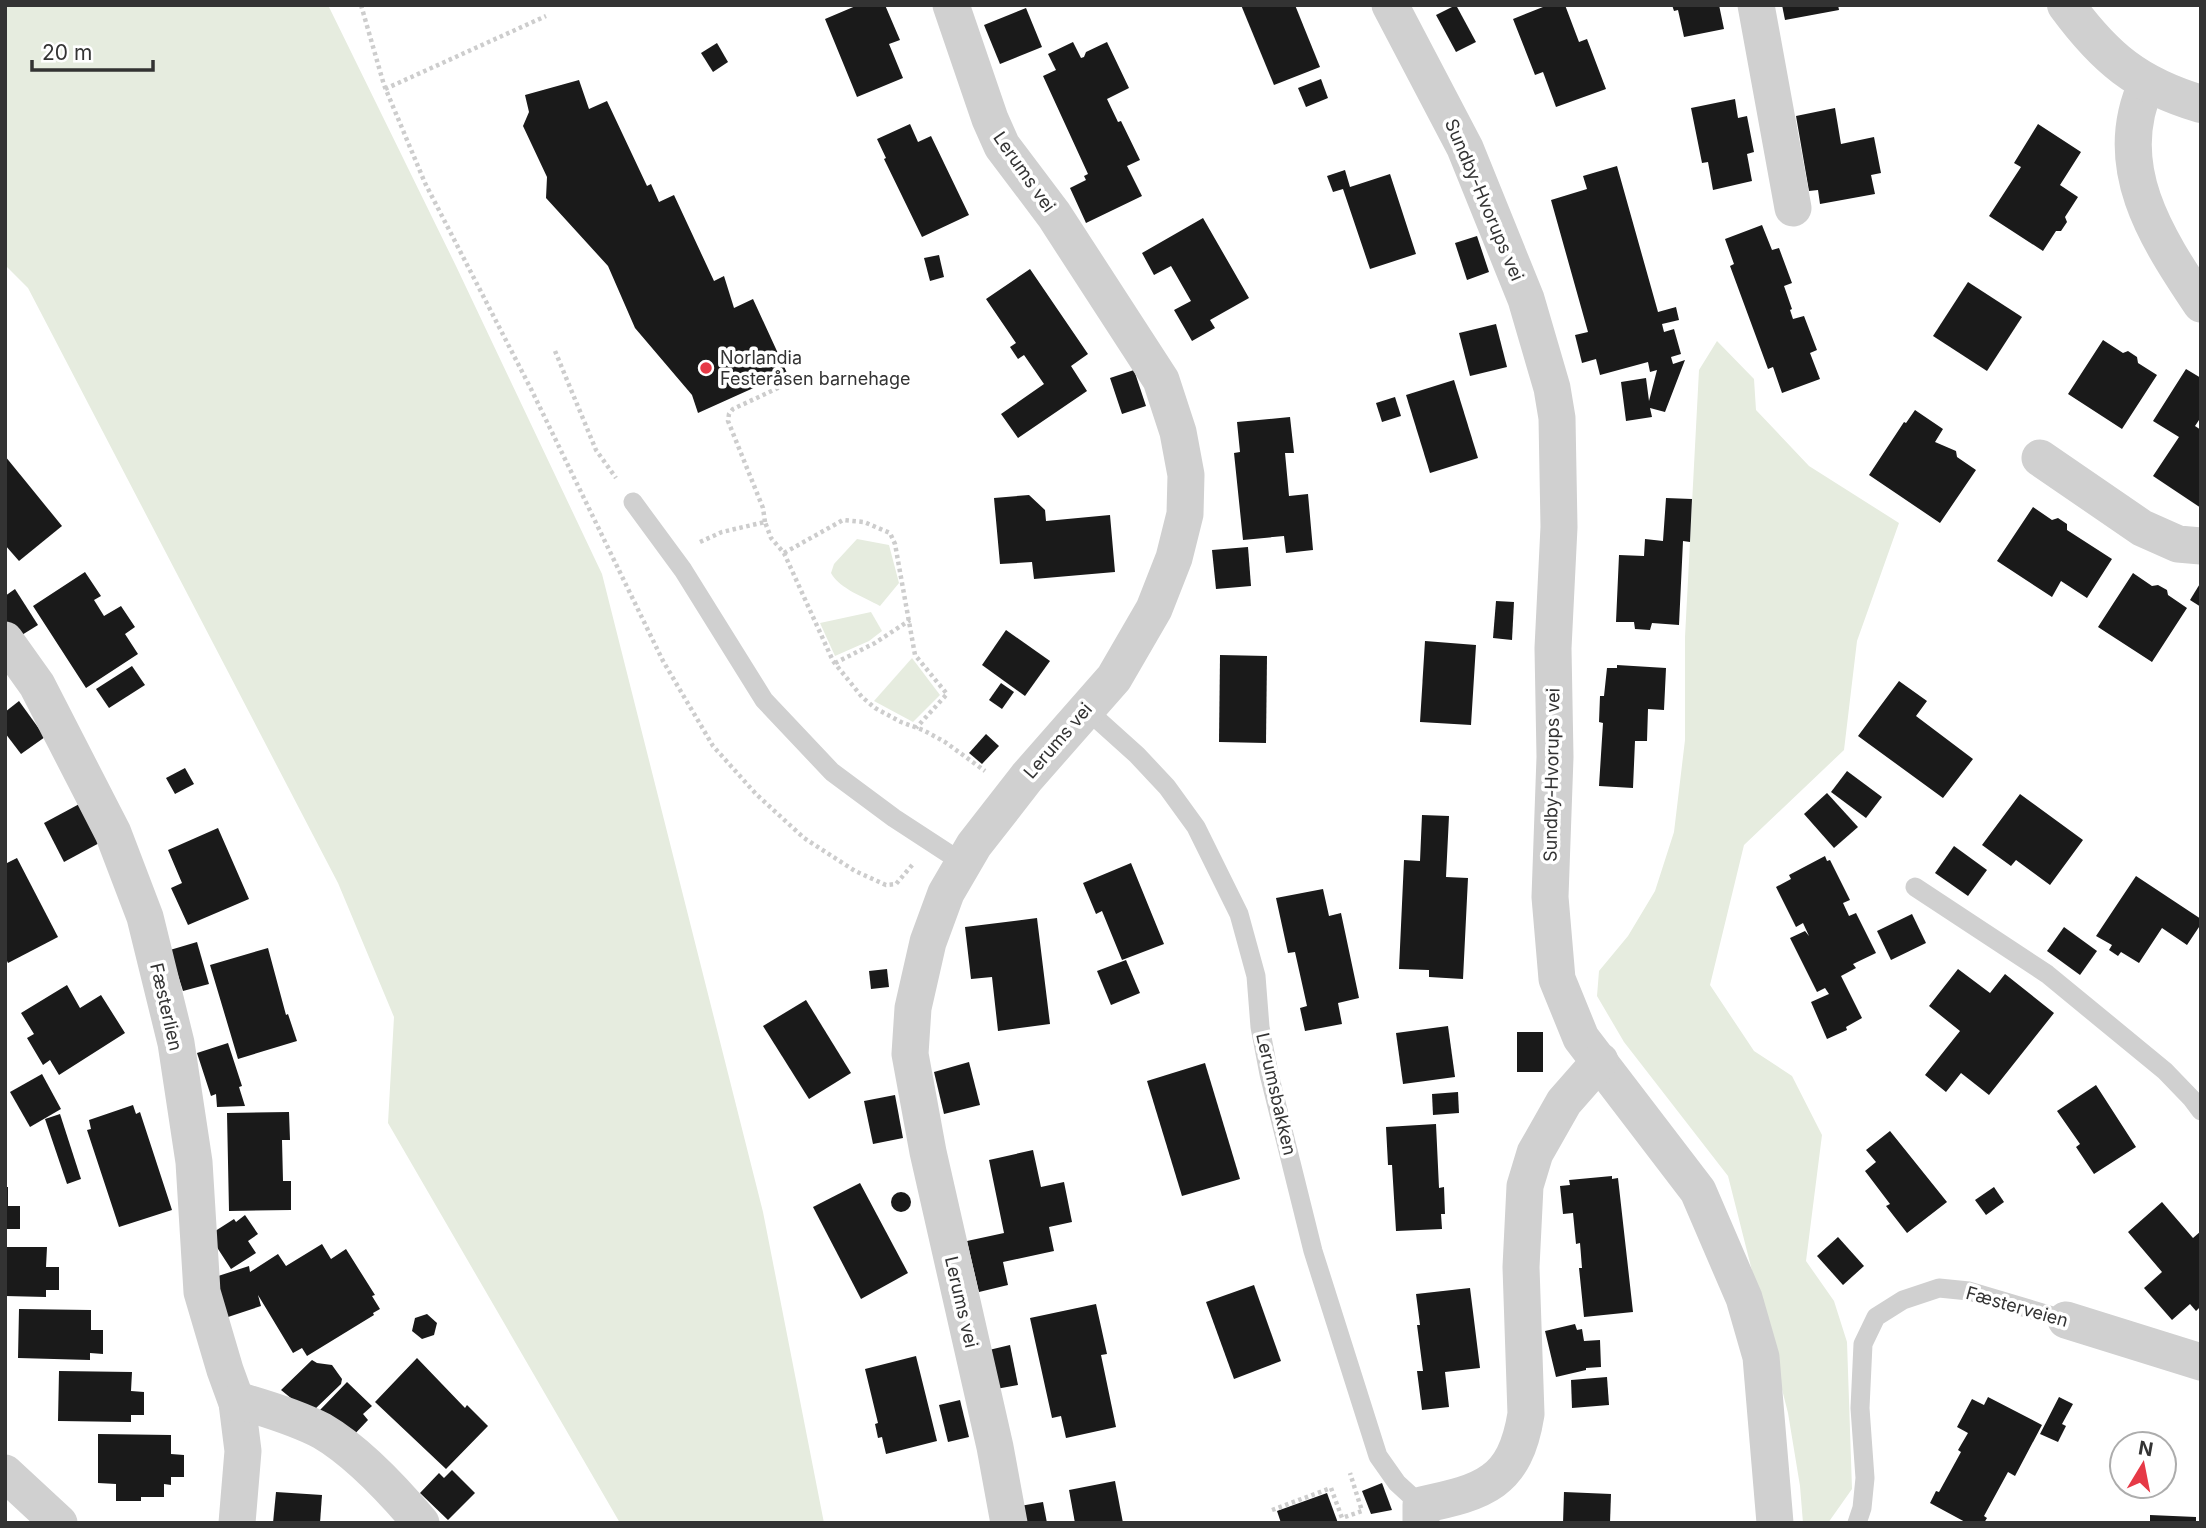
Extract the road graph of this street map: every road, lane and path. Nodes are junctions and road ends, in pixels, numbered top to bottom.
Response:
1 (951, 5) edge
2 (1390, 5) edge
3 (1756, 5) edge
4 (2066, 5) edge
5 (545, 16) dead end
6 (2147, 83) junction
7 (385, 89) dead end
8 (2201, 104) edge
9 (1793, 208) dead end
10 (2201, 304) edge
11 (555, 351) dead end
12 (793, 381) dead end
13 (2040, 458) dead end
14 (633, 502) joint
15 (765, 522) junction
16 (2201, 546) edge
17 (784, 553) junction
18 (672, 555) junction
19 (910, 620) junction
20 (5, 640) edge
21 (834, 663) junction
22 (1087, 710) junction
23 (916, 727) junction
24 (1014, 793) junction
25 (963, 863) junction
26 (1915, 887) dead end
27 (1600, 1061) junction
28 (2201, 1111) edge
29 (2066, 1320) joint
30 (2201, 1362) edge
31 (237, 1403) junction
32 (1378, 1456) junction
33 (5, 1473) edge
34 (1272, 1510) dead end
35 (1421, 1514) edge
36 (59, 1523) edge
37 (237, 1523) edge
38 (421, 1523) edge
39 (1009, 1523) edge
40 (1775, 1523) edge
41 (1857, 1523) edge

1 - 22 street, Lerums vei
2 - 27 street, Sundby-Hvorups vei
3 - 9 street
4 - 6 street
5 - 7 path
6 - 8 street
6 - 10 street
11 - 14 path
12 - 15 path
13 - 16 street
14 - 18 lane
15 - 17 path
15 - 18 path
17 - 19 path
17 - 21 path
18 - 25 lane
19 - 21 path
19 - 23 path
20 - 31 street, Fæsterlien
21 - 23 path
22 - 24 street, Lerums vei
22 - 32 lane, Lerumsbakken
23 - 24 path
24 - 25 street, Lerums vei
25 - 39 street, Lerums vei
26 - 28 lane
27 - 35 street, Lerumsbakken
27 - 40 street, Sundby-Hvorups vei
29 - 30 street, Fæsterveien
29 - 41 lane, Fæsterveien
31 - 37 street, Fæsterlien
31 - 38 street
32 - 34 path
32 - 35 lane, Lerumsbakken
33 - 36 street

